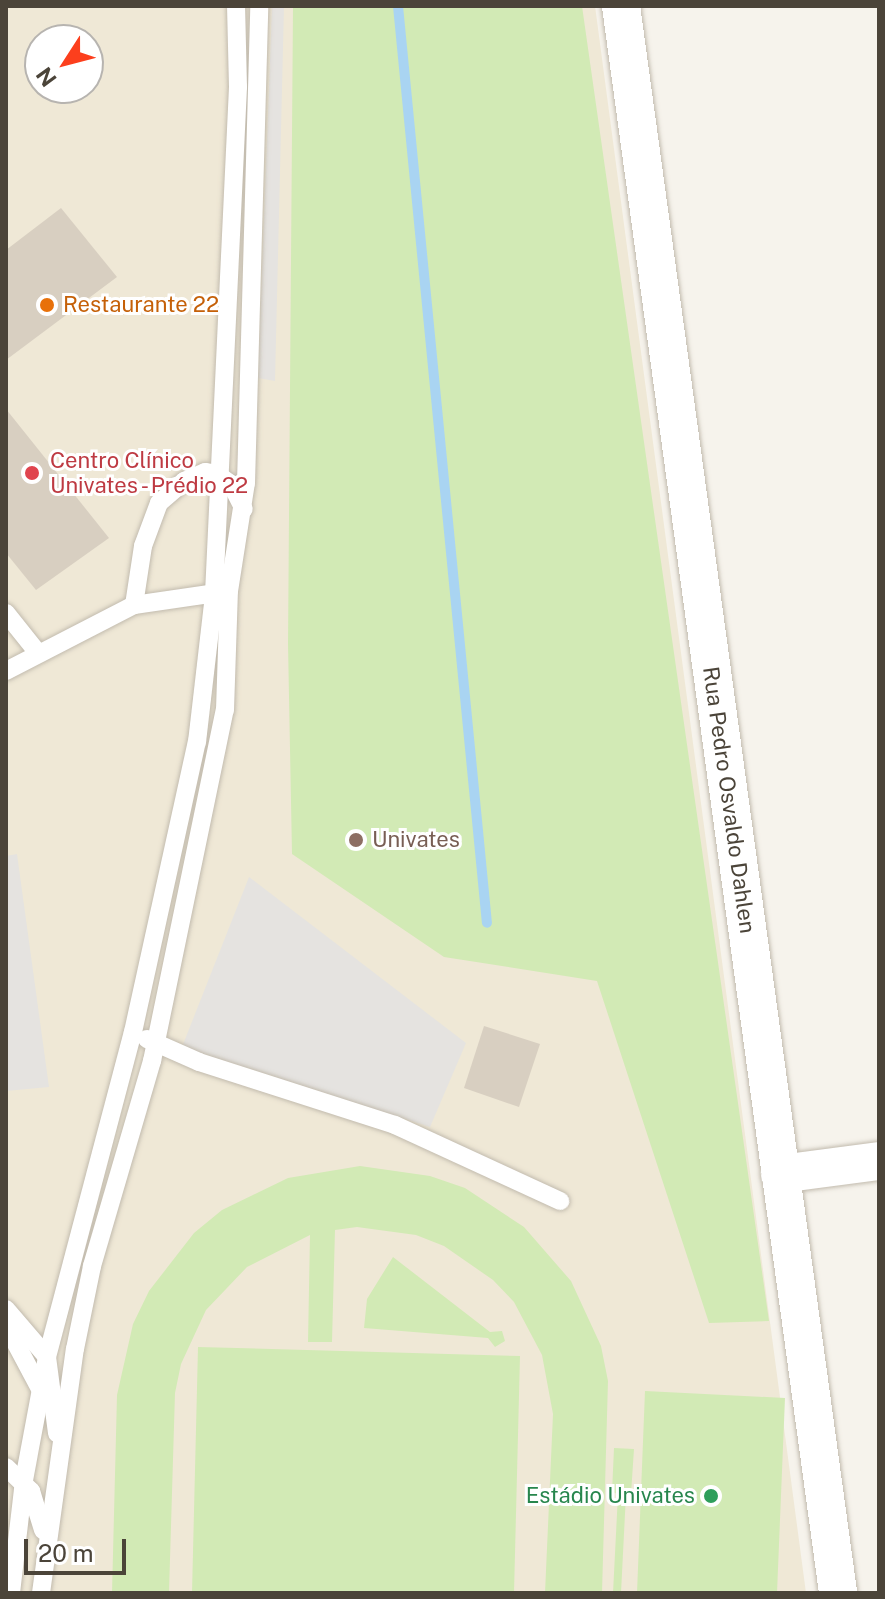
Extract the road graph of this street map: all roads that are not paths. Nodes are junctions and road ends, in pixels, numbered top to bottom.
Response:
1 (236, 6) edge
2 (259, 6) edge
3 (621, 6) edge
4 (217, 474) junction
5 (244, 509) junction
6 (222, 592) junction
7 (134, 605) junction
8 (6, 613) edge
9 (38, 653) junction
10 (6, 671) edge
11 (133, 1032) junction
12 (155, 1044) junction
13 (879, 1161) edge
14 (780, 1174) junction
15 (560, 1201) dead end
16 (6, 1309) edge
17 (6, 1325) edge
18 (47, 1357) junction
19 (40, 1389) junction
20 (60, 1456) junction
21 (6, 1467) edge
22 (24, 1480) junction
23 (6, 1493) edge
24 (19, 1509) junction
25 (45, 1544) junction
26 (11, 1593) edge
27 (41, 1593) edge
28 (838, 1593) edge

1 - 4 lane
2 - 5 lane
3 - 14 street, Rua Pedro Osvaldo Dahlen
4 - 5 lane
4 - 6 lane
4 - 7 lane
5 - 6 lane
6 - 7 lane
6 - 11 lane
6 - 12 lane
7 - 9 lane
8 - 9 lane
9 - 10 lane
11 - 12 lane
11 - 18 lane
12 - 15 lane
12 - 20 lane
13 - 14 street
14 - 28 street, Rua Pedro Osvaldo Dahlen
16 - 18 lane
17 - 19 lane
18 - 19 lane
18 - 20 lane
19 - 22 lane
20 - 25 lane
21 - 22 lane
22 - 24 lane
22 - 25 lane
23 - 24 lane
24 - 26 lane
25 - 27 lane

